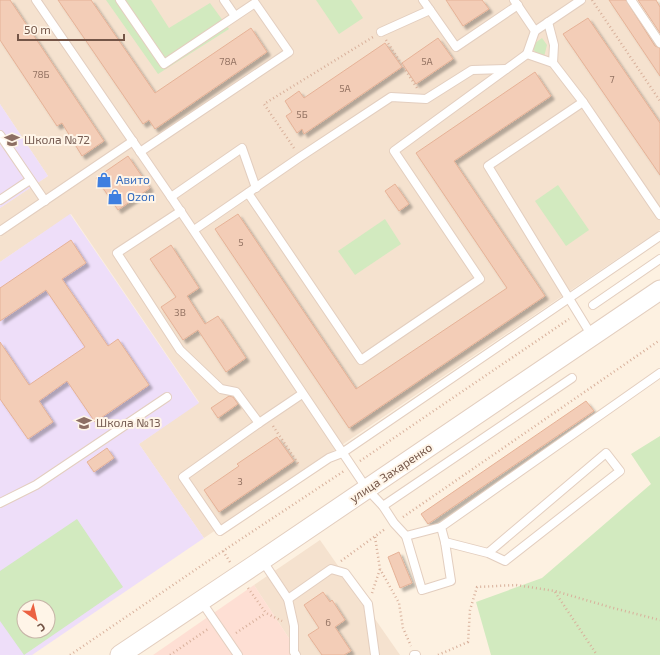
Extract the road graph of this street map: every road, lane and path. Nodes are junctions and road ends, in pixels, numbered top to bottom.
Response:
1 (36, 0) edge
2 (120, 0) edge
3 (224, 0) edge
4 (424, 0) edge
5 (581, 0) edge
6 (592, 0) edge
7 (631, 0) edge
8 (516, 3) edge
9 (430, 10) junction
10 (235, 16) junction
11 (548, 22) junction
12 (535, 31) junction
13 (381, 32) junction
14 (660, 43) edge
15 (527, 54) junction
16 (553, 63) junction
17 (506, 69) junction
18 (423, 98) junction
19 (660, 101) edge
20 (583, 102) junction
21 (0, 135) edge
22 (133, 141) junction
23 (140, 152) junction
24 (300, 157) junction
25 (30, 180) junction
26 (256, 188) junction
27 (248, 193) junction
28 (171, 197) junction
29 (0, 200) edge
30 (45, 201) junction
31 (181, 211) junction
32 (660, 215) edge
33 (194, 230) junction
34 (0, 231) edge
35 (660, 236) edge
36 (660, 259) edge
37 (660, 290) edge
38 (568, 298) junction
39 (593, 305) dead end
40 (577, 314) junction
41 (592, 336) junction
42 (660, 340) edge
43 (660, 373) edge
44 (572, 378) dead end
45 (302, 394) junction
46 (167, 397) dead end
47 (267, 417) junction
48 (259, 423) junction
49 (342, 452) junction
50 (352, 466) junction
51 (306, 474) junction
52 (367, 489) junction
53 (0, 503) edge
54 (383, 506) junction
55 (394, 523) junction
56 (441, 527) junction
57 (406, 536) junction
58 (375, 537) junction
59 (445, 542) junction
60 (223, 551) junction
61 (488, 553) junction
62 (262, 560) junction
63 (331, 569) junction
64 (380, 569) junction
65 (239, 575) junction
66 (555, 591) junction
67 (288, 598) junction
68 (201, 601) junction
69 (368, 604) junction
70 (266, 613) junction
71 (660, 620) edge
72 (216, 624) junction
73 (294, 626) junction
74 (227, 639) junction
75 (70, 655) edge
76 (120, 655) edge
77 (170, 655) edge
78 (238, 655) edge
79 (296, 655) edge
80 (375, 655) edge
81 (415, 655) edge
82 (438, 655) edge
83 (597, 655) edge

1 - 22 lane
2 - 10 lane
3 - 10 lane
4 - 9 lane
5 - 11 lane
6 - 19 path
7 - 14 lane
8 - 9 lane
8 - 12 lane
9 - 13 lane
10 - 23 lane
11 - 12 lane
11 - 16 lane
12 - 15 lane
13 - 18 path
13 - 24 path
15 - 16 lane
15 - 17 lane
16 - 20 lane
17 - 18 lane
17 - 27 lane
18 - 24 lane
20 - 32 lane
20 - 38 lane
21 - 25 lane
22 - 23 lane
22 - 30 lane
23 - 28 lane
24 - 26 lane
25 - 29 lane
25 - 30 lane
26 - 27 lane
26 - 28 lane
27 - 33 lane
28 - 31 lane
30 - 34 lane
31 - 33 lane
31 - 48 lane
33 - 45 lane
35 - 38 lane
36 - 39 lane
37 - 41 street, улица Захаренко
38 - 40 lane
38 - 49 lane
40 - 41 lane
40 - 50 path
41 - 52 street, улица Захаренко
42 - 55 path
43 - 56 lane
44 - 54 lane
45 - 47 lane
45 - 49 lane
46 - 53 lane
47 - 48 lane
47 - 51 path
48 - 51 lane
49 - 50 lane
49 - 51 lane
50 - 52 lane
50 - 60 path
52 - 54 lane
52 - 62 street, улица Захаренко
54 - 55 lane
55 - 57 lane
55 - 58 path
56 - 57 lane
56 - 59 lane
57 - 59 lane
58 - 63 path
58 - 64 path
59 - 61 lane
60 - 65 path
60 - 75 path
61 - 61 lane
62 - 65 street, улица Захаренко
62 - 67 lane
63 - 67 lane
63 - 69 lane
64 - 69 path
64 - 81 path
65 - 68 street, улица Захаренко
65 - 70 path
66 - 71 path
66 - 82 path
66 - 83 path
67 - 73 lane
68 - 72 lane
68 - 76 street, улица Захаренко
69 - 80 lane
70 - 73 path
70 - 74 path
72 - 74 lane
72 - 77 path
73 - 79 lane
74 - 78 lane

